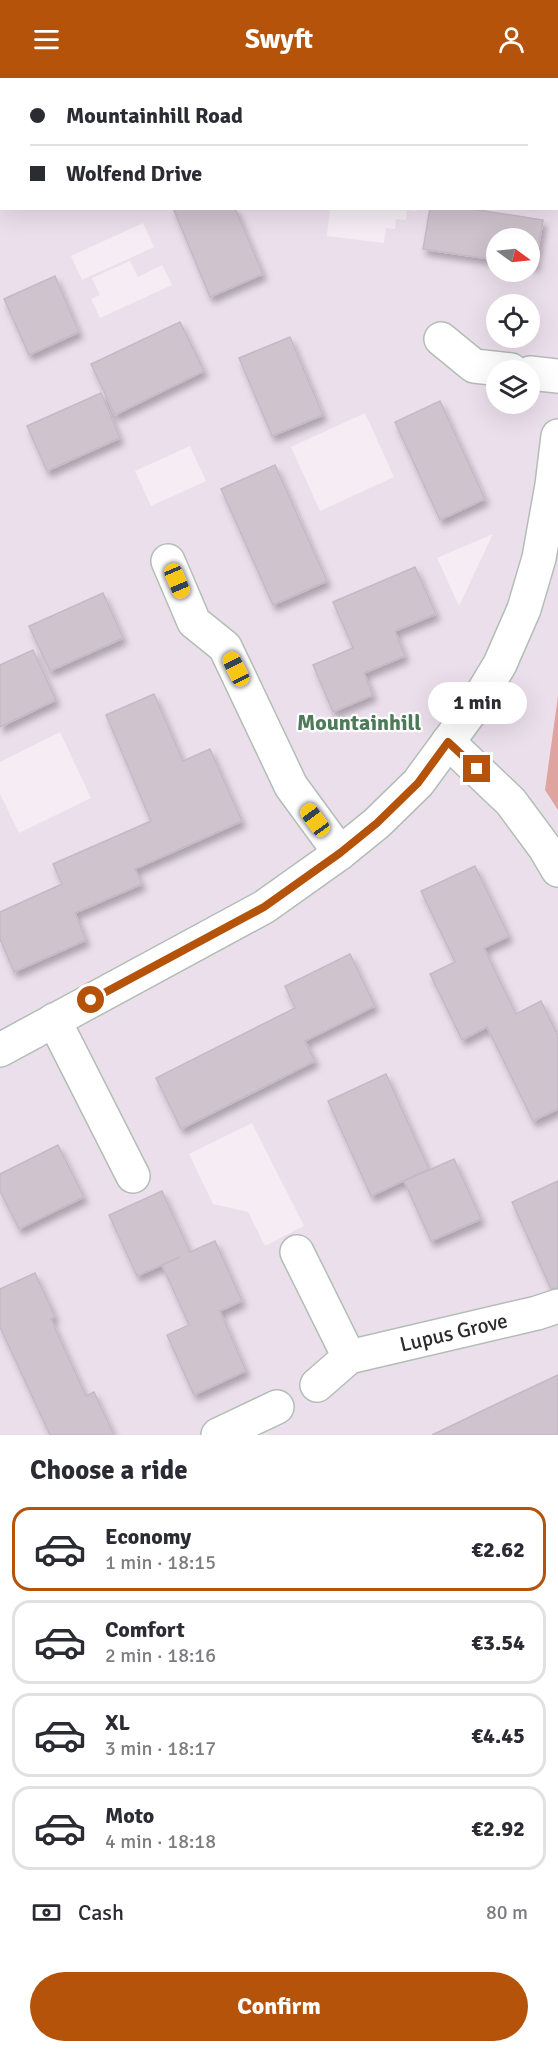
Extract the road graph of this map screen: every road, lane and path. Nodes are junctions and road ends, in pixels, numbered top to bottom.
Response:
1 (441, 339) dead end
2 (486, 367) edge
3 (540, 374) edge
4 (558, 376) edge
5 (558, 436) edge
6 (168, 561) dead end
7 (448, 742) junction
8 (340, 853) junction
9 (558, 870) edge
10 (54, 1020) junction
11 (0, 1050) edge
12 (133, 1176) dead end
13 (297, 1252) dead end
14 (558, 1306) edge
15 (350, 1358) junction
16 (317, 1385) dead end
17 (277, 1407) dead end
18 (218, 1435) edge

1 - 2 street
3 - 4 street
5 - 7 street
6 - 8 street
7 - 8 street
7 - 9 street
8 - 10 street
10 - 11 street
10 - 12 street
13 - 15 street
14 - 15 street, Lupus Grove
15 - 16 street
17 - 18 street

